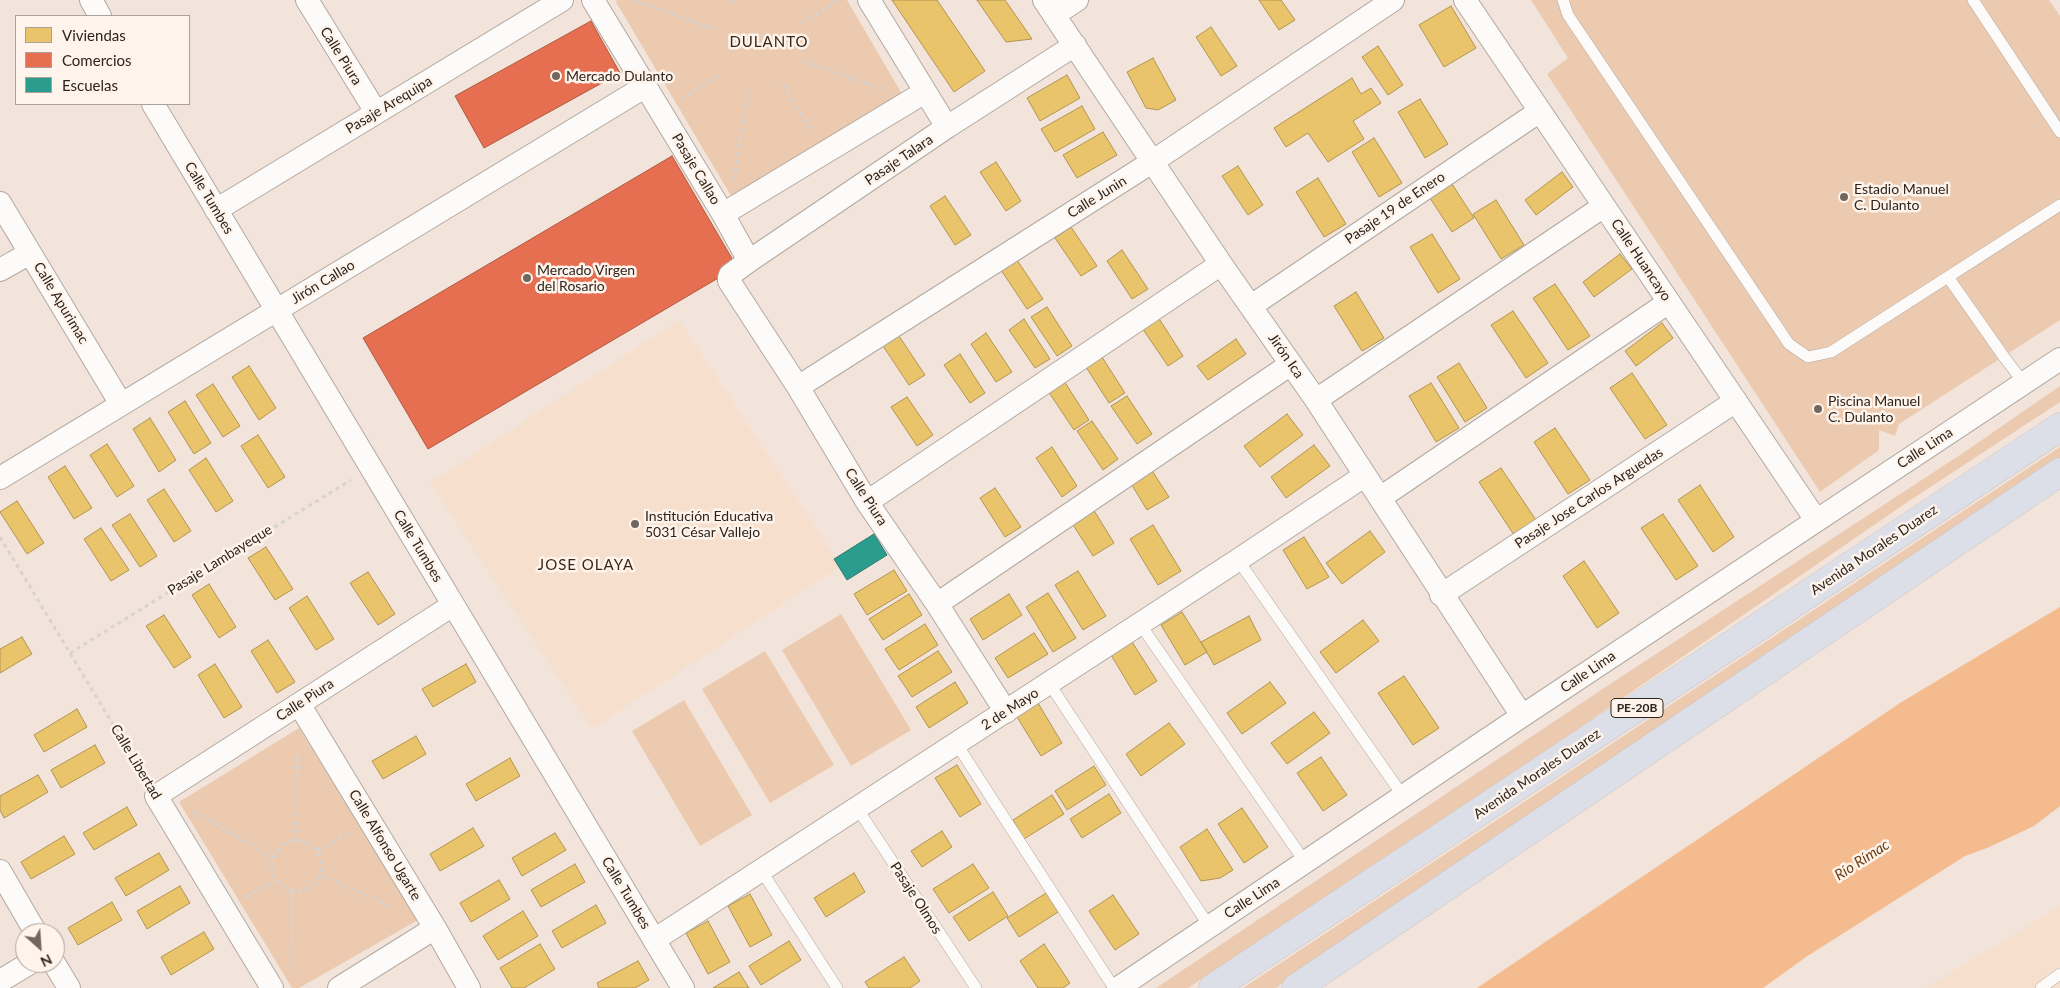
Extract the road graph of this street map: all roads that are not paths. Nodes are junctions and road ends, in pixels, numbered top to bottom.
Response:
1 (91, 0) edge
2 (307, 0) edge
3 (562, 0) edge
4 (593, 0) edge
5 (869, 0) edge
6 (1076, 0) edge
7 (1393, 0) edge
8 (1465, 0) edge
9 (1563, 0) edge
10 (1973, 0) edge
11 (1049, 8) edge
12 (99, 15) edge
13 (1075, 45) junction
14 (646, 86) junction
15 (919, 96) junction
16 (154, 105) edge
17 (1540, 111) junction
18 (376, 112) junction
19 (947, 128) junction
20 (2060, 132) edge
21 (1152, 162) junction
22 (0, 203) edge
23 (2060, 205) edge
24 (1604, 206) junction
25 (216, 210) junction
26 (723, 214) junction
27 (30, 252) junction
28 (750, 261) junction
29 (1222, 264) junction
30 (0, 270) edge
31 (1948, 277) junction
32 (729, 281) joint
33 (1669, 302) junction
34 (1250, 306) junction
35 (276, 310) junction
36 (2060, 359) edge
37 (1291, 364) junction
38 (2024, 383) junction
39 (798, 387) junction
40 (1316, 400) junction
41 (1736, 401) junction
42 (121, 404) junction
43 (2060, 427) edge
44 (2060, 472) edge
45 (1364, 476) junction
46 (0, 478) edge
47 (1380, 498) junction
48 (867, 502) junction
49 (1816, 520) junction
50 (1238, 560) junction
51 (1441, 595) junction
52 (937, 604) junction
53 (453, 605) junction
54 (1140, 624) junction
55 (1049, 683) junction
56 (299, 704) junction
57 (1006, 712) junction
58 (1522, 716) junction
59 (956, 743) junction
60 (158, 794) joint
61 (1403, 796) junction
62 (857, 808) junction
63 (1305, 862) junction
64 (760, 870) junction
65 (0, 871) edge
66 (30, 923) edge
67 (1209, 926) junction
68 (435, 928) junction
69 (654, 940) junction
70 (15, 972) edge
71 (60, 973) edge
72 (2060, 974) edge
73 (0, 981) edge
74 (69, 988) edge
75 (272, 988) edge
76 (339, 988) edge
77 (469, 988) edge
78 (683, 988) edge
79 (837, 988) edge
80 (976, 988) edge
81 (1116, 988) edge
82 (1213, 988) edge
83 (1296, 988) edge
84 (2041, 988) edge

1 - 12 street
2 - 18 street, Calle Piura
3 - 18 street, Pasaje Arequipa
4 - 14 street, Pasaje Callao
5 - 15 street
6 - 11 street
7 - 21 street, Calle Junin
8 - 17 street, Calle Huancayo
9 - 31 lane
10 - 20 lane
11 - 13 street, Jirón Ica
13 - 19 street, Pasaje Talara
13 - 21 street, Jirón Ica
14 - 26 street, Pasaje Callao
14 - 35 street, Jirón Callao
15 - 19 street
15 - 26 street, Pasaje Callao
16 - 25 street, Calle Tumbes
17 - 24 street, Calle Huancayo
17 - 34 street, Pasaje 19 de Enero
18 - 25 street, Pasaje Arequipa
19 - 28 street, Pasaje Talara
21 - 29 street, Jirón Ica
21 - 39 street, Calle Junin
22 - 27 street, Calle Apurimac
23 - 31 lane
24 - 33 street, Calle Huancayo
24 - 40 street
25 - 35 street, Calle Tumbes
26 - 28 street
27 - 30 street
27 - 42 street, Calle Apurimac
28 - 32 street, Pasaje Talara
29 - 34 street, Jirón Ica
29 - 48 street
31 - 38 lane
32 - 39 street, Calle Piura
33 - 41 street, Calle Huancayo
33 - 47 street
34 - 37 street, Jirón Ica
35 - 42 street, Jirón Callao
35 - 53 street, Calle Tumbes
36 - 38 street, Calle Lima
37 - 40 street, Jirón Ica
37 - 52 street
38 - 49 street, Calle Lima
39 - 48 street, Calle Piura
40 - 45 street, Jirón Ica
41 - 49 street, Calle Huancayo
41 - 51 street, Pasaje Jose Carlos Arguedas
42 - 46 street, Jirón Callao
43 - 82 highway, Avenida Morales Duarez / PE-20B
44 - 83 highway, PE-20B
45 - 47 street, Jirón Ica
45 - 50 street, 2 de Mayo
47 - 51 street, Jirón Ica
48 - 52 street, Calle Piura
49 - 58 street, Calle Lima
50 - 54 street, 2 de Mayo
50 - 61 lane
51 - 58 street, Jirón Ica
52 - 57 street, Calle Piura
53 - 56 street, Calle Piura
53 - 69 street, Calle Tumbes
54 - 55 street, 2 de Mayo
54 - 63 lane
55 - 57 street, 2 de Mayo
55 - 67 lane
56 - 60 street, Calle Piura
56 - 68 street, Calle Alfonso Ugarte
57 - 59 street, 2 de Mayo
58 - 61 street, Calle Lima
59 - 62 street, 2 de Mayo
59 - 81 lane
60 - 75 street, Calle Libertad
61 - 63 street, Calle Lima
62 - 64 street, 2 de Mayo
62 - 80 lane, Pasaje Olmos
63 - 67 street, Calle Lima
64 - 69 street, 2 de Mayo
64 - 79 lane
65 - 66 street
67 - 81 street, Calle Lima
68 - 76 street
68 - 77 street, Calle Alfonso Ugarte
69 - 78 street, Calle Tumbes
70 - 73 street
71 - 74 street
72 - 84 lane

